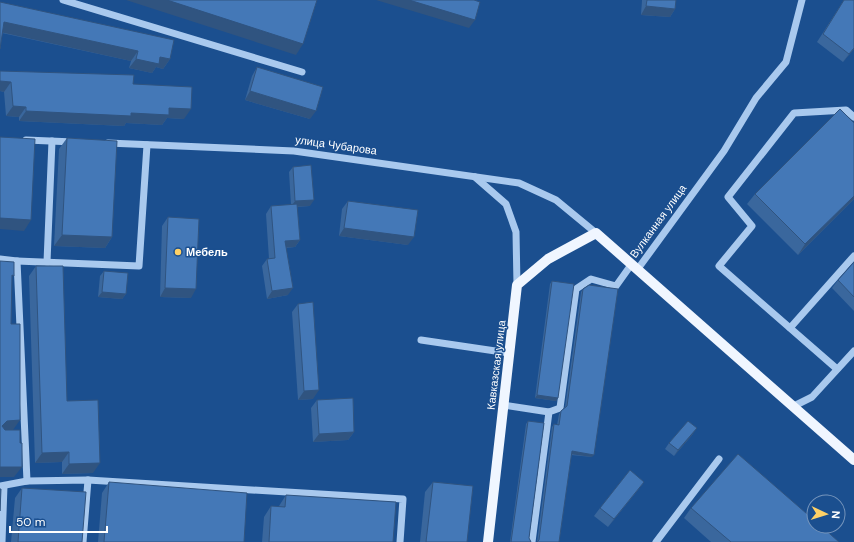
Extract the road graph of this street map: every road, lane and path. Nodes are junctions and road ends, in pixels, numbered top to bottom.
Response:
1 (64, 0) edge
2 (802, 0) edge
3 (302, 72) dead end
4 (854, 117) edge
5 (15, 139) edge
6 (52, 141) junction
7 (84, 142) edge
8 (100, 143) edge
9 (147, 145) junction
10 (475, 177) junction
11 (596, 233) junction
12 (854, 256) edge
13 (0, 259) edge
14 (17, 261) junction
15 (47, 262) junction
16 (634, 267) junction
17 (517, 285) junction
18 (790, 328) junction
19 (421, 340) dead end
20 (854, 351) edge
21 (509, 353) junction
22 (837, 369) junction
23 (503, 405) junction
24 (794, 406) junction
25 (549, 412) junction
26 (719, 459) dead end
27 (854, 460) edge
28 (88, 480) junction
29 (27, 481) junction
30 (2, 486) edge
31 (2, 542) edge
32 (83, 542) edge
33 (400, 542) edge
34 (488, 542) edge
35 (532, 542) edge
36 (656, 542) edge

1 - 3 street
2 - 16 street, Вулканная улица
4 - 18 street
5 - 6 street
6 - 7 street
6 - 15 street
8 - 9 street, улица Чубарова
9 - 10 street, улица Чубарова
9 - 15 street
10 - 11 street, улица Чубарова
10 - 17 street
11 - 16 main road, улица Чубарова
11 - 17 main road
12 - 18 street
13 - 14 street
14 - 15 street
14 - 29 street
16 - 24 main road, Вулканная улица
16 - 25 street
17 - 21 main road, Кавказская улица
18 - 22 street
19 - 21 street
20 - 22 street
21 - 23 main road, Кавказская улица
22 - 24 street
23 - 25 street
23 - 34 main road, Кавказская улица
24 - 27 main road, Вулканная улица
25 - 35 street
26 - 36 street
28 - 29 street
28 - 32 street
28 - 33 street
29 - 30 street
30 - 31 street

